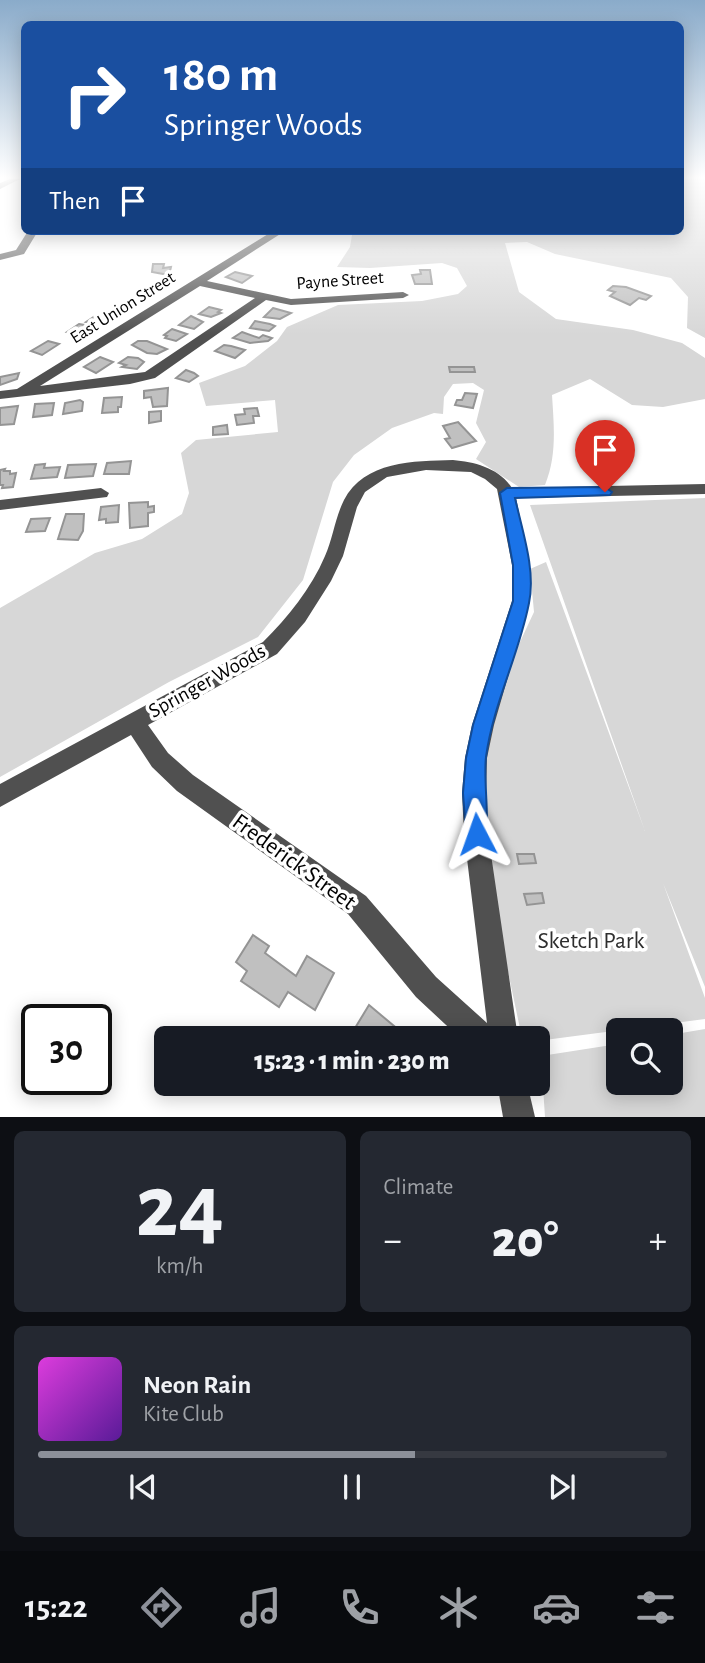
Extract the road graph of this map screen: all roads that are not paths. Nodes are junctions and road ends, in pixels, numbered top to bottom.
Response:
1 (31, 235) edge
2 (274, 235) edge
3 (0, 257) edge
4 (198, 282) junction
5 (403, 295) dead end
6 (263, 297) junction
7 (20, 393) junction
8 (0, 395) edge
9 (705, 489) edge
10 (101, 493) dead end
11 (507, 493) junction
12 (0, 505) edge
13 (133, 722) junction
14 (0, 796) edge
15 (469, 1026) edge
16 (501, 1026) edge
17 (515, 1096) edge
18 (519, 1117) edge

1 - 3 street
2 - 4 street, East Union Street
4 - 6 street, Payne Street
4 - 7 street, East Union Street
5 - 6 street, Payne Street
6 - 7 street
7 - 8 street
9 - 11 street
10 - 12 street
11 - 13 street, Springer Woods
11 - 16 street
13 - 14 street, Springer Woods
13 - 15 street, Frederick Street
17 - 18 street

